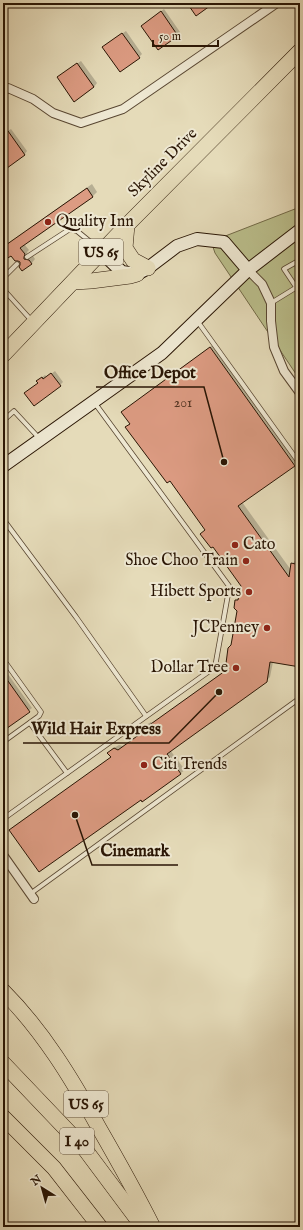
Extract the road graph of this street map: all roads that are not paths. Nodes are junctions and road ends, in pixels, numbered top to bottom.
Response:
1 (277, 3) edge
2 (300, 51) edge
3 (3, 91) edge
4 (127, 225) junction
5 (300, 230) edge
6 (102, 252) junction
7 (27, 257) dead end
8 (300, 260) edge
9 (17, 264) dead end
10 (248, 270) junction
11 (142, 271) junction
12 (3, 278) edge
13 (74, 282) junction
14 (3, 287) edge
15 (296, 287) junction
16 (300, 293) edge
17 (272, 303) junction
18 (197, 320) junction
19 (34, 323) junction
20 (3, 354) edge
21 (299, 389) edge
22 (94, 402) junction
23 (3, 421) edge
24 (41, 439) junction
25 (300, 464) edge
26 (4, 465) edge
27 (3, 519) edge
28 (3, 659) edge
29 (300, 698) edge
30 (146, 716) junction
31 (30, 723) junction
32 (3, 742) edge
33 (67, 773) junction
34 (3, 819) edge
35 (3, 855) edge
36 (32, 896) joint
37 (3, 991) edge
38 (3, 1062) edge
39 (3, 1117) edge
40 (100, 1227) edge
41 (143, 1227) edge
42 (153, 1227) edge

1 - 3 street
2 - 4 highway, Skyline Drive / US 65
4 - 6 highway, Skyline Drive / US 65
4 - 11 highway
5 - 10 street
6 - 7 lane
6 - 11 street
6 - 13 highway, Skyline Drive / US 65
8 - 15 lane
9 - 12 lane
10 - 11 street
10 - 17 street
10 - 18 street
11 - 13 highway
13 - 19 highway, Skyline Drive / US 65
14 - 19 lane
15 - 16 lane
15 - 17 lane
17 - 21 street
18 - 22 street
18 - 25 lane
19 - 20 highway, Skyline Drive / US 65
22 - 24 street
22 - 30 lane
23 - 24 lane
24 - 26 street
27 - 30 lane
28 - 31 lane
29 - 36 lane
30 - 33 lane
31 - 32 lane
31 - 33 lane
33 - 34 lane
35 - 36 street
37 - 42 highway, US 65
38 - 41 highway, I 40
39 - 40 highway, I 40

